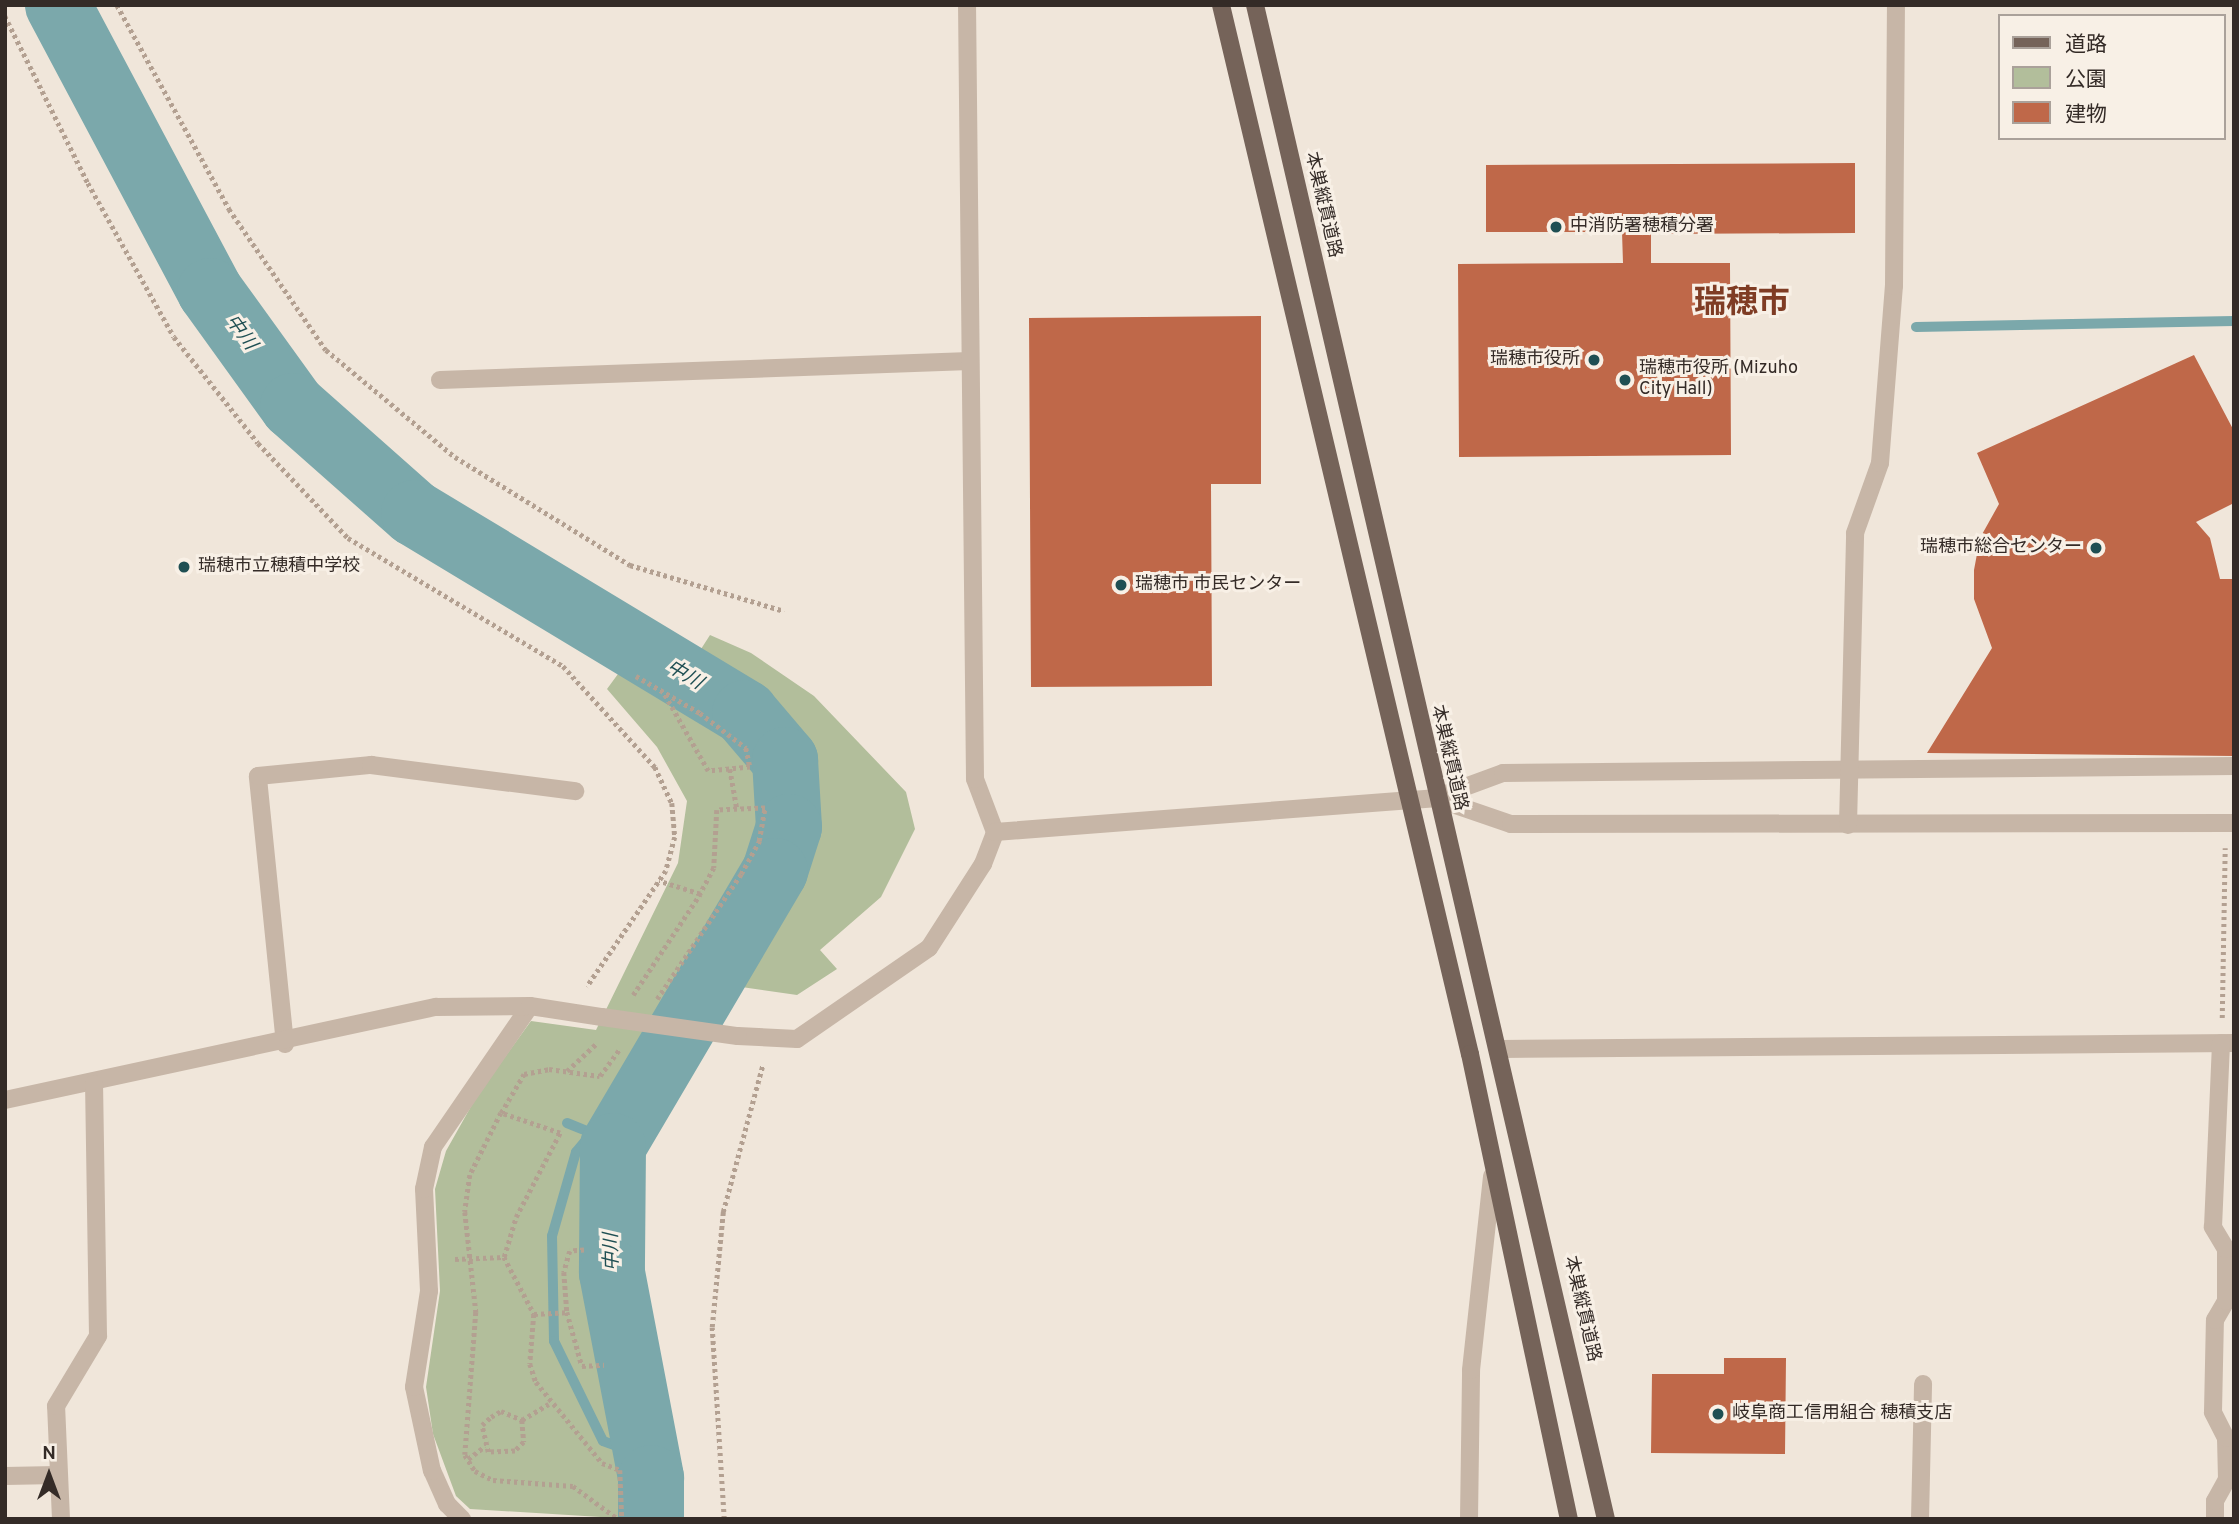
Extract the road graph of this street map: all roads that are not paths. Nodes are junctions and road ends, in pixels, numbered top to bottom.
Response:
1 (967, 5) edge
2 (1221, 5) edge
3 (1255, 5) edge
4 (1896, 5) edge
5 (971, 361) junction
6 (440, 380) dead end
7 (2234, 766) edge
8 (1850, 769) junction
9 (575, 790) dead end
10 (1434, 799) junction
11 (1406, 802) junction
12 (2229, 823) edge
13 (1848, 825) junction
14 (995, 832) junction
15 (530, 1006) junction
16 (2228, 1043) edge
17 (285, 1044) junction
18 (1501, 1049) junction
19 (94, 1084) junction
20 (5, 1100) edge
21 (1492, 1176) junction
22 (1923, 1384) dead end
23 (57, 1475) junction
24 (5, 1476) edge
25 (61, 1519) edge
26 (463, 1519) edge
27 (1469, 1519) edge
28 (1569, 1519) edge
29 (1606, 1519) edge
30 (1920, 1519) edge
31 (2215, 1519) edge

1 - 5 street
2 - 11 main road
3 - 10 main road, 本巣縦貫道路
4 - 8 street
5 - 6 street
5 - 14 street
7 - 8 street
8 - 10 street
8 - 13 street
9 - 17 street
10 - 11 street
10 - 13 street
10 - 18 main road, 本巣縦貫道路
11 - 14 street
11 - 21 main road
12 - 13 street
14 - 15 street, bridge
15 - 17 street
15 - 26 street
16 - 18 street
16 - 31 street
17 - 19 street
18 - 29 main road, 本巣縦貫道路
19 - 20 street
19 - 23 street
21 - 27 street
21 - 28 main road
22 - 30 street
23 - 24 street
23 - 25 street

